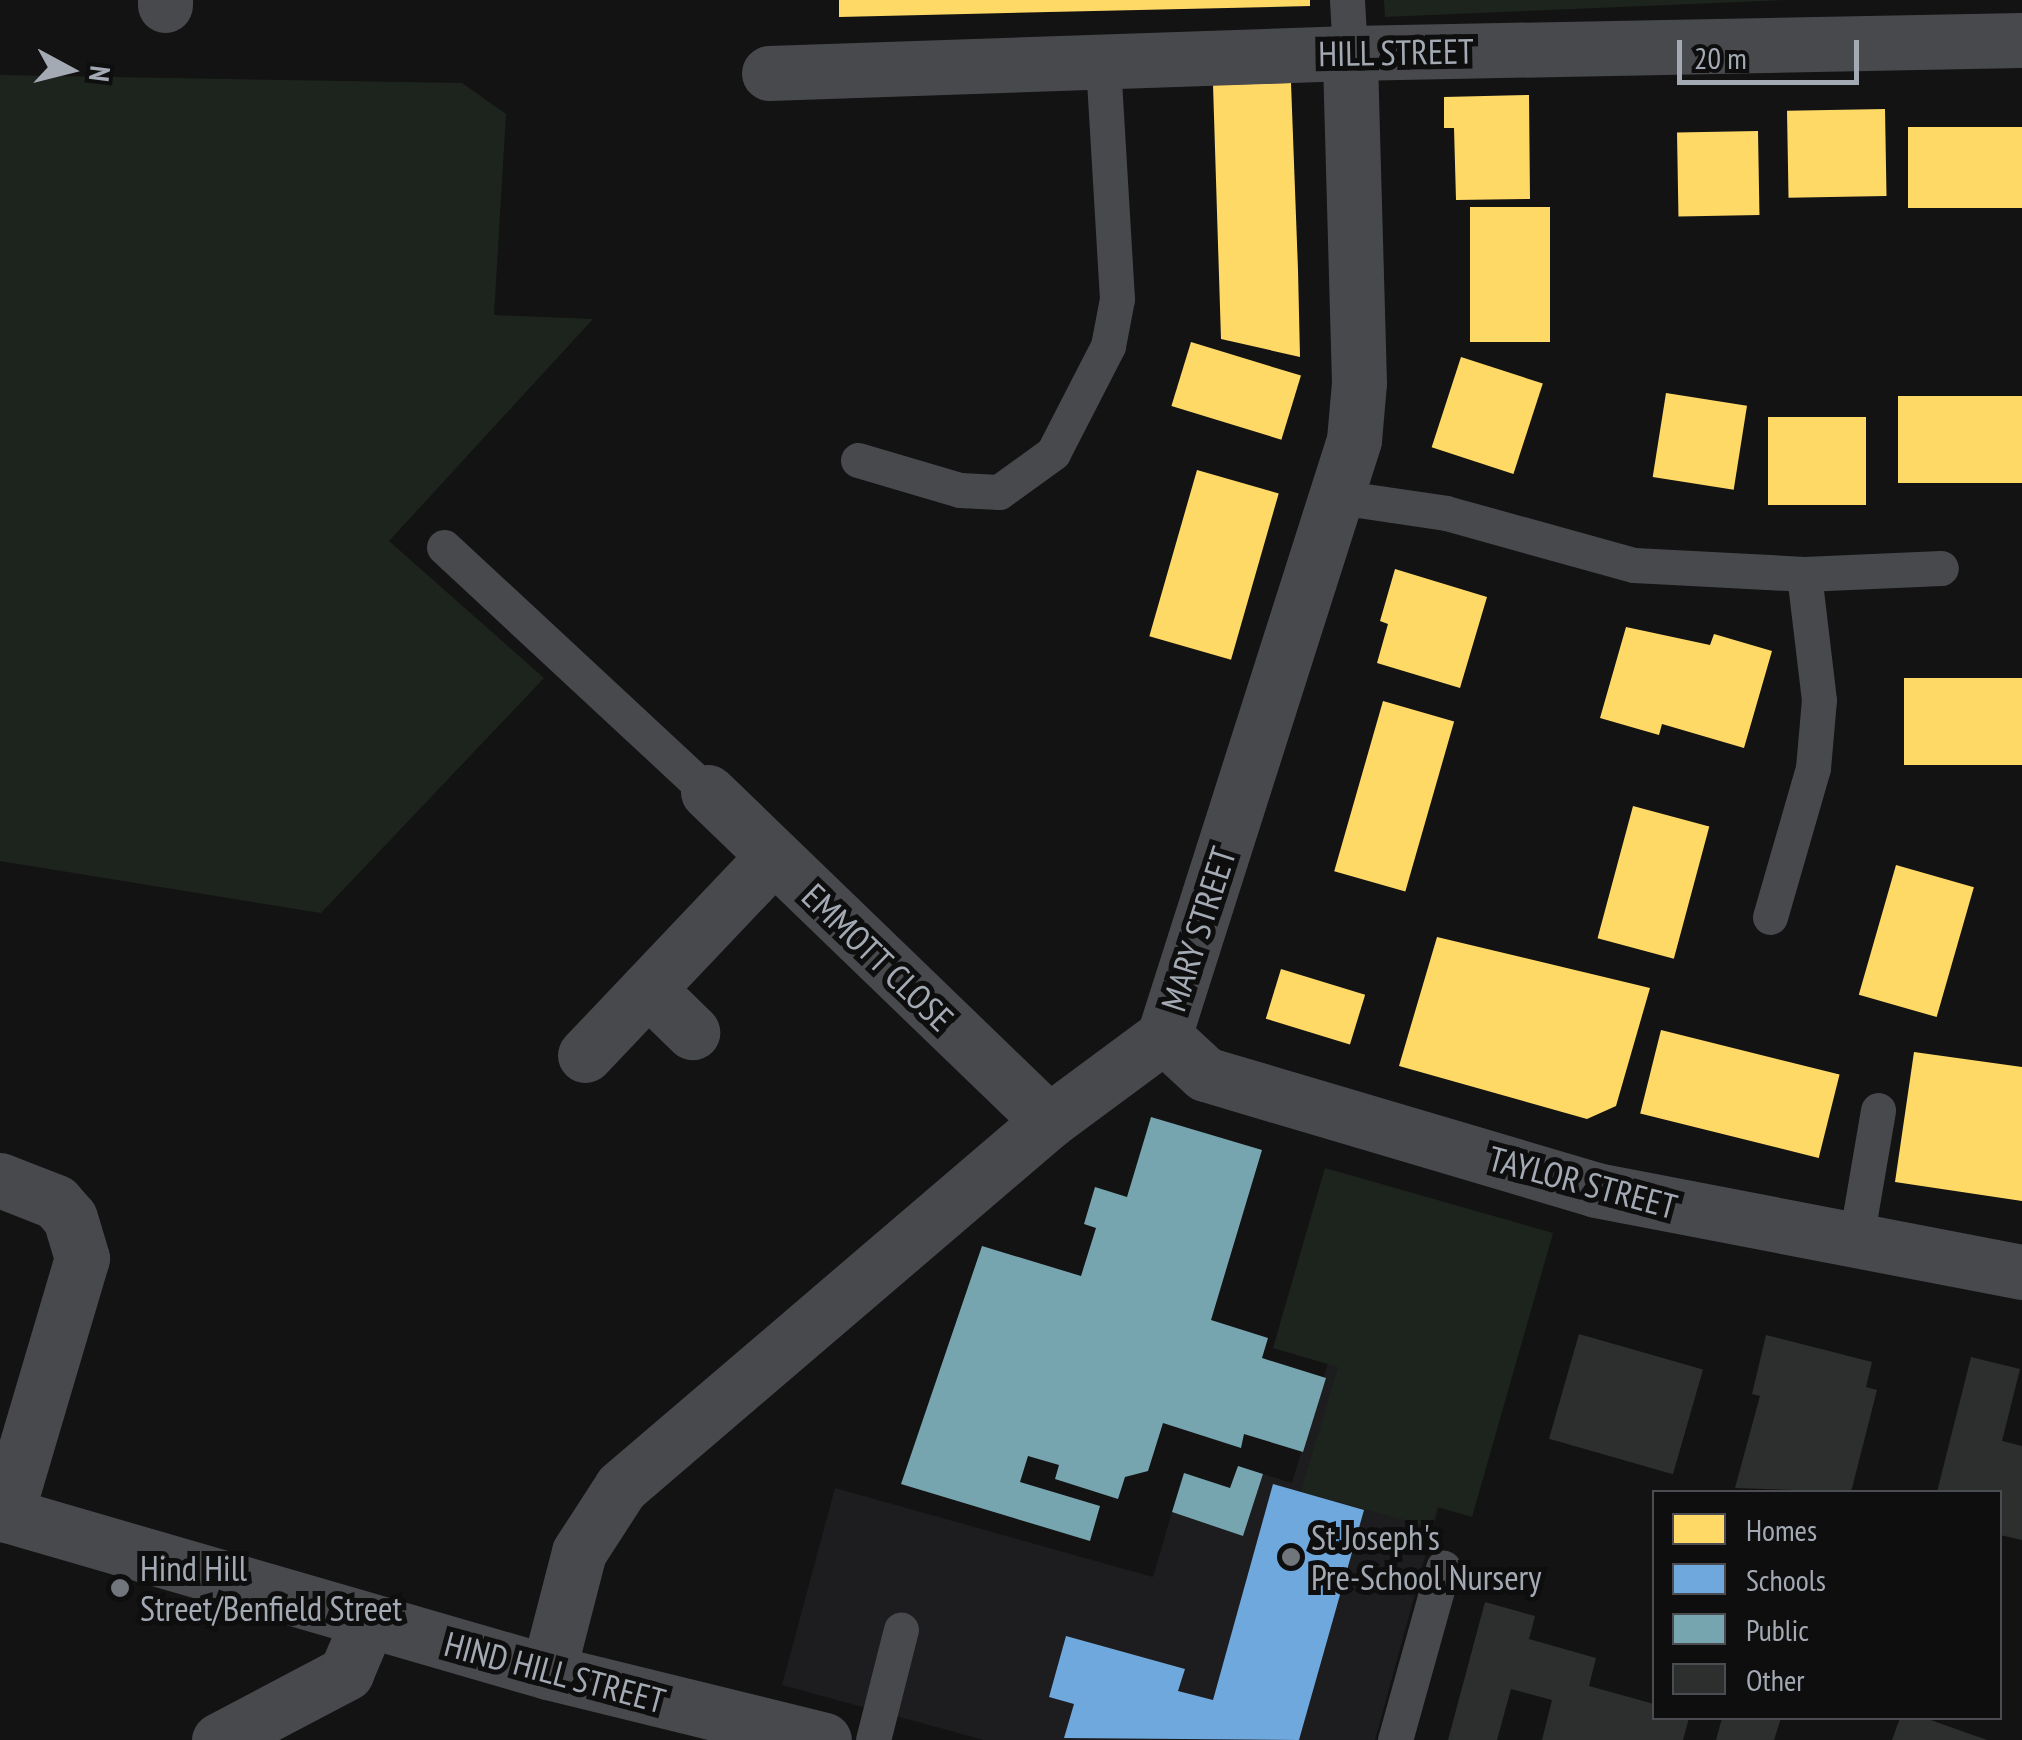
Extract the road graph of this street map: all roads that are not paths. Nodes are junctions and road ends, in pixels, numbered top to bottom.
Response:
1 (1348, 26) edge
2 (2005, 27) edge
3 (1104, 61) junction
4 (769, 73) dead end
5 (858, 460) dead end
6 (1338, 497) junction
7 (444, 546) dead end
8 (1940, 568) dead end
9 (1804, 574) junction
10 (708, 792) joint
11 (774, 856) junction
12 (1770, 917) dead end
13 (648, 989) junction
14 (692, 1032) dead end
15 (1164, 1036) junction
16 (584, 1056) dead end
17 (1878, 1110) dead end
18 (1049, 1121) junction
19 (0, 1180) edge
20 (1854, 1245) junction
21 (2022, 1272) edge
22 (3, 1514) edge
23 (1444, 1568) dead end
24 (368, 1621) junction
25 (901, 1630) dead end
26 (548, 1672) junction
27 (219, 1740) edge
28 (824, 1740) edge
29 (873, 1740) edge
30 (1395, 1740) edge

1 - 2 street, HILL STREET
1 - 3 street, HILL STREET
1 - 6 street, MARY STREET
3 - 4 street, HILL STREET
3 - 5 lane
6 - 9 lane
6 - 15 street, MARY STREET
7 - 10 lane
8 - 9 lane
9 - 12 lane
10 - 11 street, EMMOTT CLOSE
11 - 13 street
11 - 18 street, EMMOTT CLOSE
13 - 14 street
13 - 16 street
15 - 18 street, MARY STREET
15 - 20 street, TAYLOR STREET
17 - 20 lane
18 - 26 street, MARY STREET
19 - 22 street
20 - 21 street, TAYLOR STREET
22 - 24 street, HIND HILL STREET
23 - 30 lane
24 - 26 street, HIND HILL STREET
24 - 27 street
25 - 29 lane
26 - 28 street, HIND HILL STREET

